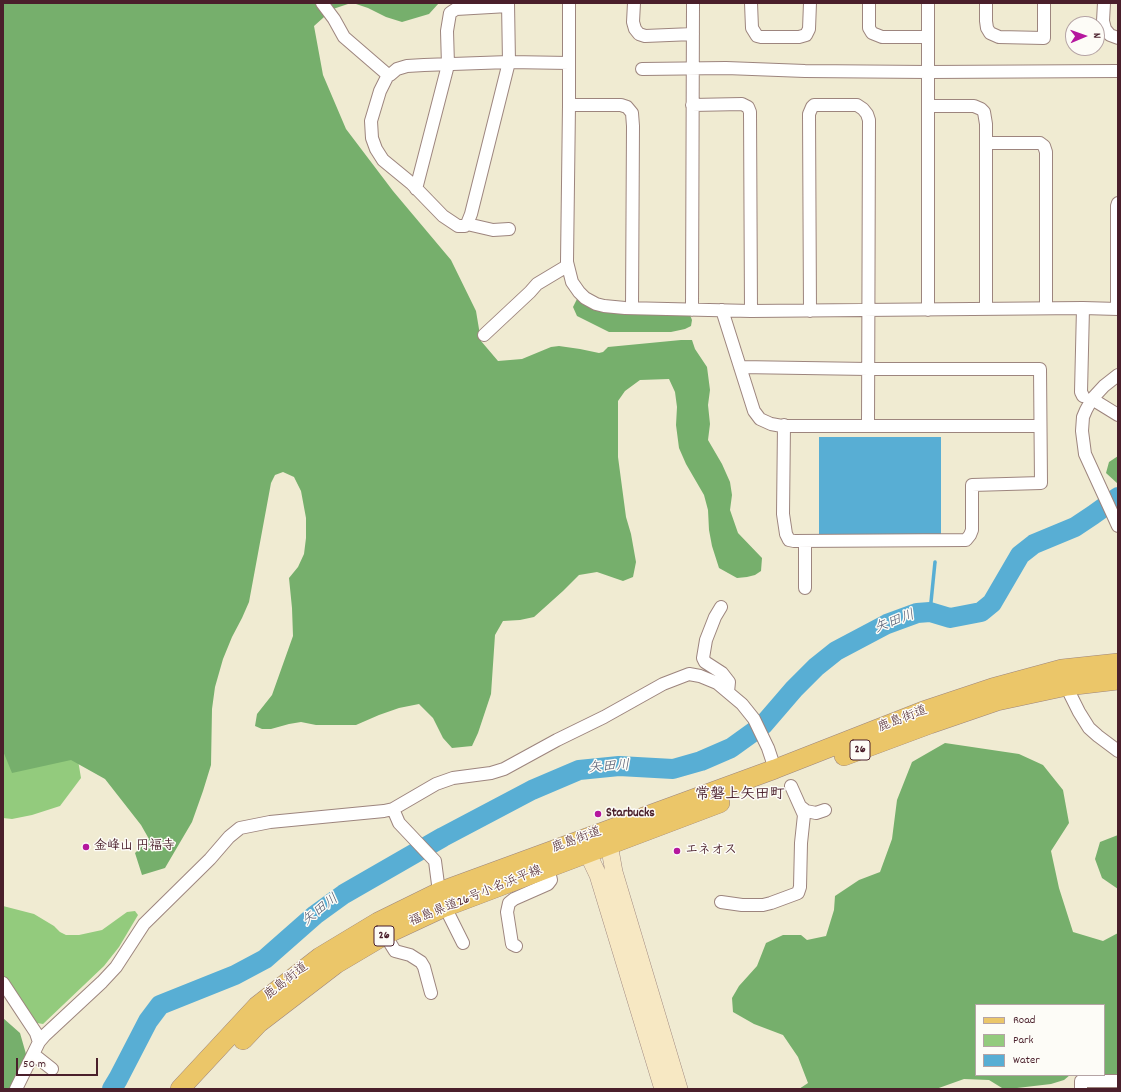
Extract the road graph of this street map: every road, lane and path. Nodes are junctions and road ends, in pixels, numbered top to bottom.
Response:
1 (322, 3) edge
2 (569, 3) edge
3 (634, 3) edge
4 (693, 3) edge
5 (752, 3) edge
6 (810, 3) edge
7 (869, 3) edge
8 (928, 3) edge
9 (986, 3) edge
10 (1044, 3) edge
11 (1104, 3) edge
12 (508, 4) edge
13 (693, 34) junction
14 (928, 37) junction
15 (1118, 38) edge
16 (509, 62) junction
17 (569, 63) junction
18 (448, 64) junction
19 (642, 69) dead end
20 (692, 69) junction
21 (928, 72) junction
22 (1118, 72) edge
23 (388, 75) junction
24 (569, 105) junction
25 (692, 105) junction
26 (928, 106) junction
27 (986, 143) junction
28 (416, 189) junction
29 (1118, 203) edge
30 (467, 224) junction
31 (509, 229) dead end
32 (567, 266) junction
33 (632, 308) junction
34 (1046, 308) junction
35 (1083, 308) junction
36 (986, 309) junction
37 (1118, 309) edge
38 (692, 310) junction
39 (722, 310) junction
40 (868, 310) junction
41 (928, 310) junction
42 (751, 311) junction
43 (810, 311) junction
44 (484, 335) dead end
45 (740, 367) junction
46 (868, 369) junction
47 (1118, 375) edge
48 (1088, 397) junction
49 (1118, 415) edge
50 (784, 425) junction
51 (868, 426) junction
52 (1040, 426) junction
53 (1118, 526) edge
54 (805, 542) junction
55 (805, 588) dead end
56 (721, 607) dead end
57 (1118, 663) edge
58 (1118, 680) edge
59 (1067, 686) junction
60 (728, 692) junction
61 (1118, 751) edge
62 (775, 769) junction
63 (791, 786) dead end
64 (393, 809) junction
65 (825, 810) dead end
66 (802, 811) junction
67 (809, 830) dead end
68 (607, 838) junction
69 (585, 846) junction
70 (800, 864) junction
71 (548, 867) junction
72 (806, 881) dead end
73 (782, 898) junction
74 (796, 898) dead end
75 (442, 899) junction
76 (721, 902) dead end
77 (385, 935) junction
78 (463, 943) dead end
79 (516, 946) dead end
80 (3, 983) edge
81 (431, 993) dead end
82 (39, 1042) junction
83 (33, 1054) junction
84 (52, 1069) dead end
85 (1118, 1081) edge
86 (16, 1089) edge
87 (180, 1089) edge
88 (197, 1089) edge
89 (663, 1089) edge
90 (679, 1089) edge
91 (1081, 1089) edge

1 - 23 street
2 - 17 street
3 - 13 street
4 - 13 street
5 - 6 street
7 - 14 street
8 - 14 street
9 - 10 street
11 - 15 street
12 - 16 street
12 - 18 street
13 - 20 street
14 - 21 street
16 - 17 street
16 - 18 street
16 - 30 street
17 - 24 street
18 - 23 street
18 - 28 street
19 - 20 street
20 - 21 street
20 - 25 street
21 - 22 street
21 - 26 street
23 - 28 street
24 - 32 street
24 - 33 street
25 - 38 street
25 - 42 street
26 - 27 street
26 - 41 street
27 - 34 street
27 - 36 street
28 - 30 street
29 - 37 street
30 - 31 street
32 - 33 street
32 - 44 street
33 - 38 street
34 - 35 street
34 - 36 street
35 - 37 street
35 - 48 street
36 - 41 street
38 - 39 street
39 - 42 street
39 - 45 street
40 - 41 street
40 - 43 street
40 - 43 street
40 - 46 street
42 - 43 street
45 - 46 street
45 - 50 street
46 - 51 street
46 - 52 street
47 - 48 street
48 - 49 street
48 - 53 street
50 - 51 street
50 - 54 street
51 - 52 street
52 - 54 street
54 - 55 street
56 - 60 street
57 - 62 main road, 鹿島街道 / 26
58 - 59 main road, 福島県道26号小名浜平線 / 26
59 - 61 street
59 - 68 main road, 福島県道26号小名浜平線 / 26
60 - 62 street
60 - 64 street
62 - 68 main road, 鹿島街道 / 26
63 - 66 street
64 - 75 street
64 - 82 street
65 - 66 street
66 - 67 street
66 - 70 street
68 - 69 main road, 福島県道26号小名浜平線 / 26
68 - 90 street
69 - 71 main road, 福島県道26号小名浜平線 / 26
69 - 75 main road, 鹿島街道 / 26
69 - 89 street
70 - 72 street
70 - 73 street
71 - 75 main road, 福島県道26号小名浜平線 / 26
71 - 79 street
73 - 74 street
73 - 76 street
75 - 77 main road, 福島県道26号小名浜平線 / 26
75 - 78 street
75 - 87 main road, 鹿島街道 / 26
77 - 81 street
77 - 88 main road, 福島県道26号小名浜平線 / 26
80 - 82 street
82 - 83 street
83 - 84 street
83 - 86 street
85 - 91 street

